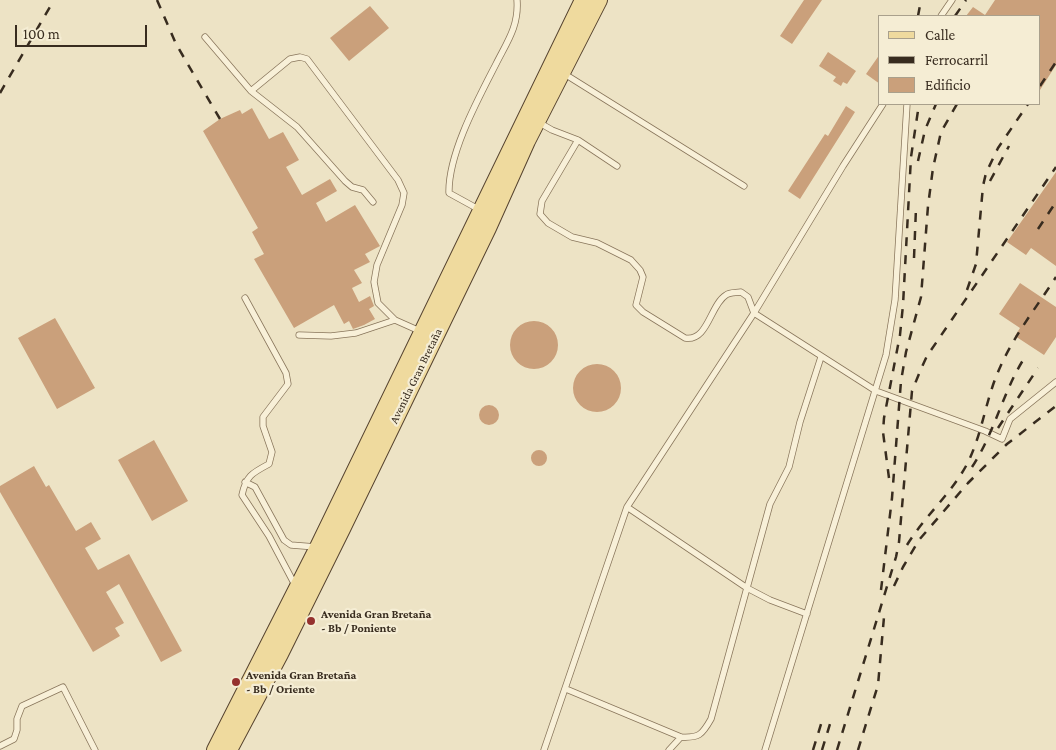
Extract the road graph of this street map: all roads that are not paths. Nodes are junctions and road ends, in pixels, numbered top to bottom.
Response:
1 (517, 0) edge
2 (583, 0) edge
3 (599, 0) edge
4 (952, 0) edge
5 (942, 15) edge
6 (205, 37) dead end
7 (561, 72) junction
8 (251, 91) junction
9 (883, 105) edge
10 (907, 105) edge
11 (537, 121) junction
12 (578, 140) junction
13 (617, 166) dead end
14 (744, 186) dead end
15 (373, 202) dead end
16 (480, 210) junction
17 (245, 298) dead end
18 (754, 313) junction
19 (395, 320) junction
20 (422, 332) junction
21 (299, 334) dead end
22 (821, 356) junction
23 (1056, 382) edge
24 (876, 391) junction
25 (245, 482) junction
26 (627, 507) junction
27 (277, 528) junction
28 (269, 536) junction
29 (318, 547) junction
30 (747, 588) junction
31 (297, 589) junction
32 (806, 614) junction
33 (566, 689) junction
34 (681, 737) junction
35 (0, 746) edge
36 (95, 750) edge
37 (215, 750) edge
38 (229, 750) edge
39 (544, 750) edge
40 (669, 750) edge
41 (765, 750) edge

1 - 16 lane
2 - 16 main road, Avenida Gran Bretaña
3 - 7 main road, Avenida Gran Bretaña
4 - 5 lane
6 - 8 lane
7 - 11 main road, Avenida Gran Bretaña
7 - 14 lane
8 - 15 lane
8 - 19 lane
9 - 18 lane
10 - 24 lane
11 - 12 lane
11 - 38 main road, Avenida Gran Bretaña
12 - 13 lane
12 - 18 lane
16 - 20 main road, Avenida Gran Bretaña
17 - 25 lane
18 - 22 lane
18 - 26 lane
19 - 20 lane
19 - 21 lane
20 - 29 main road, Avenida Gran Bretaña
22 - 24 lane
22 - 30 lane
23 - 24 lane
24 - 32 lane
25 - 27 lane
25 - 28 lane
26 - 30 lane
26 - 33 lane
27 - 28 lane
27 - 29 lane
28 - 31 lane
29 - 31 main road, Avenida Gran Bretaña
30 - 32 lane
30 - 34 lane
31 - 37 main road, Avenida Gran Bretaña
32 - 41 lane
33 - 34 lane
33 - 39 lane
34 - 40 lane
35 - 36 lane

